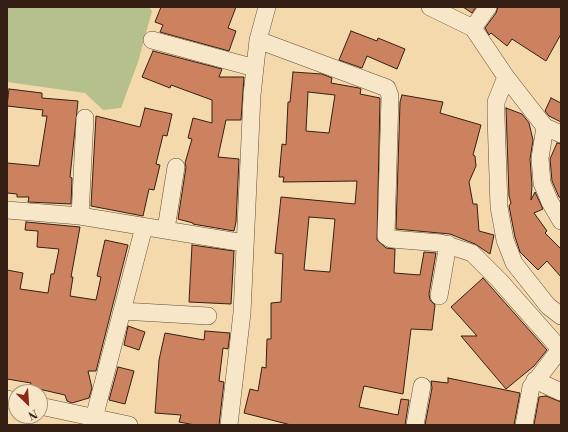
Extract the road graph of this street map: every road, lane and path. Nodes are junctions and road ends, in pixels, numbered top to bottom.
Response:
1 (267, 7) edge
2 (430, 7) edge
3 (488, 7) edge
4 (473, 28) junction
5 (152, 40) dead end
6 (258, 40) junction
7 (255, 68) junction
8 (506, 77) junction
9 (85, 118) dead end
10 (545, 127) junction
11 (561, 134) edge
12 (176, 167) dead end
13 (7, 210) edge
14 (80, 216) junction
15 (561, 221) edge
16 (144, 227) junction
17 (166, 229) junction
18 (244, 243) junction
19 (448, 244) junction
20 (439, 296) dead end
21 (122, 311) junction
22 (208, 316) dead end
23 (561, 316) edge
24 (560, 349) edge
25 (535, 380) junction
26 (422, 386) dead end
27 (561, 392) edge
28 (48, 408) edge
29 (94, 418) junction
30 (128, 425) edge
31 (229, 425) edge
32 (415, 425) edge
33 (524, 425) edge

1 - 6 street
2 - 4 street
3 - 4 street
4 - 8 street
5 - 7 street
6 - 7 street
6 - 19 street
7 - 18 street
8 - 10 street
8 - 23 street
9 - 14 street
10 - 11 street
10 - 15 street
12 - 17 street
13 - 14 street
14 - 16 street
16 - 17 street
16 - 21 street
17 - 18 street
18 - 31 street
19 - 20 street
19 - 24 street
21 - 22 street
21 - 29 street
24 - 25 street
25 - 27 street
25 - 33 street
26 - 32 street
28 - 29 street
29 - 30 street

